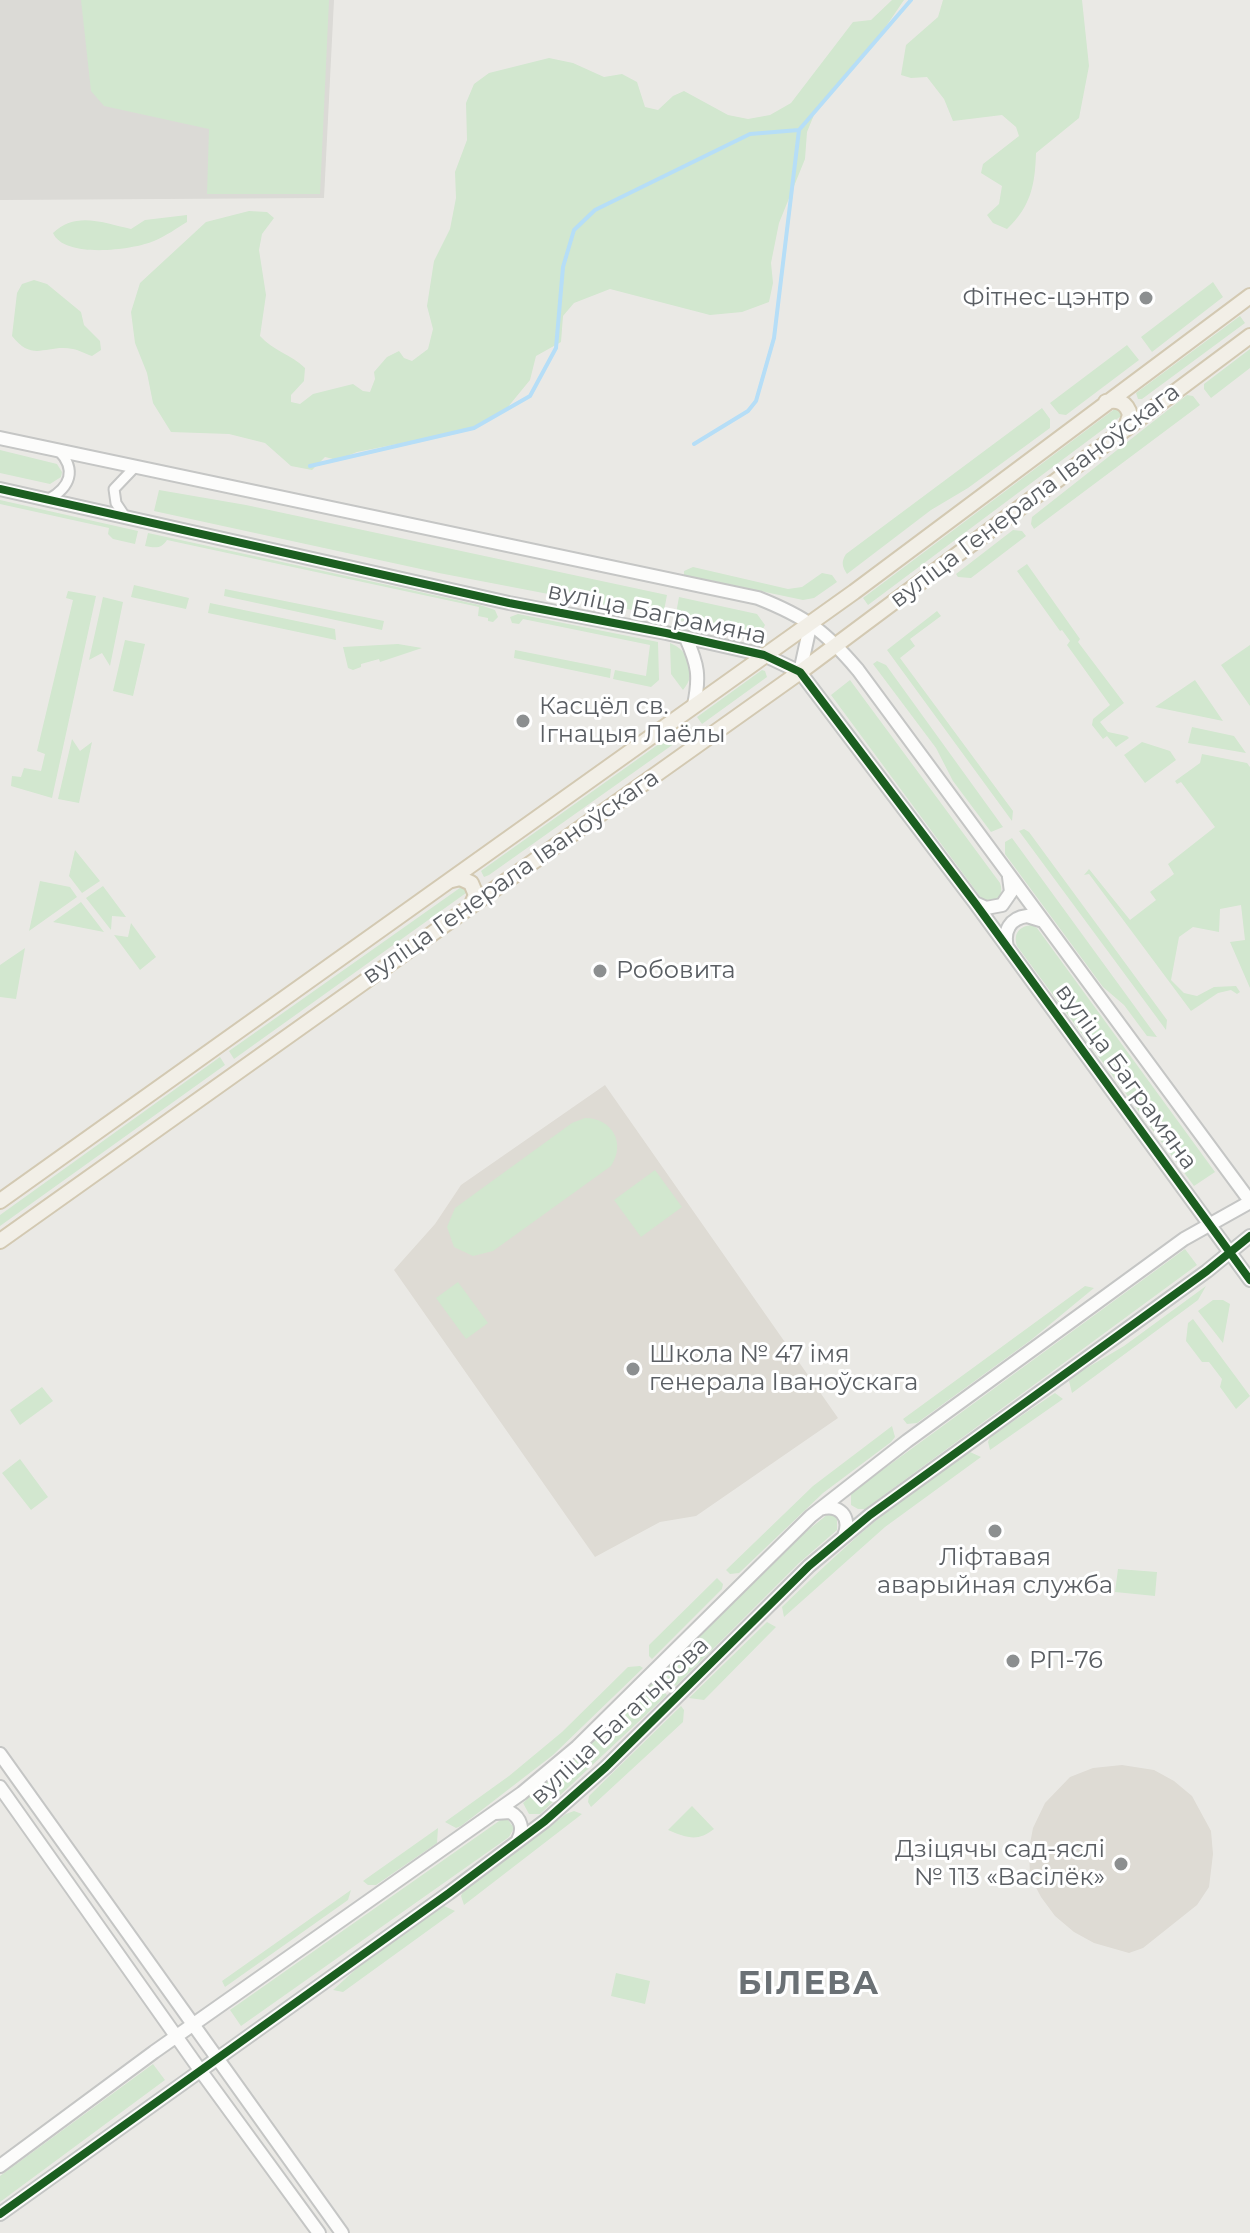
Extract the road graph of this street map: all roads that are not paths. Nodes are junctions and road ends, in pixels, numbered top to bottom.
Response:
1 (1250, 296) edge
2 (1250, 336) edge
3 (1132, 383) junction
4 (1106, 402) junction
5 (1151, 409) junction
6 (1126, 428) junction
7 (0, 438) edge
8 (59, 451) junction
9 (134, 468) junction
10 (0, 489) edge
11 (49, 499) junction
12 (124, 515) junction
13 (811, 622) junction
14 (686, 638) junction
15 (837, 645) junction
16 (764, 655) junction
17 (800, 672) junction
18 (694, 705) junction
19 (480, 860) junction
20 (1009, 877) junction
21 (452, 880) junction
22 (499, 887) junction
23 (975, 903) junction
24 (470, 906) junction
25 (1045, 925) junction
26 (1011, 952) junction
27 (0, 1201) edge
28 (1250, 1202) edge
29 (1209, 1224) junction
30 (4, 1236) edge
31 (1250, 1236) edge
32 (1230, 1253) junction
33 (1250, 1280) edge
34 (847, 1486) junction
35 (818, 1510) junction
36 (870, 1515) junction
37 (842, 1538) junction
38 (0, 1754) edge
39 (0, 1787) edge
40 (522, 1793) junction
41 (495, 1813) junction
42 (545, 1821) junction
43 (516, 1842) junction
44 (73, 1856) junction
45 (57, 1868) junction
46 (101, 1894) junction
47 (85, 1906) junction
48 (194, 2025) junction
49 (177, 2037) junction
50 (218, 2057) junction
51 (200, 2070) junction
52 (0, 2166) edge
53 (0, 2214) edge
54 (319, 2233) edge
55 (342, 2233) edge

1 - 3 main road, вуліца Генерала Іваноўскага
2 - 5 main road, вуліца Генерала Іваноўскага
3 - 4 main road, вуліца Генерала Іваноўскага
3 - 5 main road
4 - 6 main road
4 - 13 main road, вуліца Генерала Іваноўскага
5 - 6 main road, вуліца Генерала Іваноўскага
6 - 15 main road, вуліца Генерала Іваноўскага
7 - 8 street, вуліца Баграмяна
8 - 9 street, вуліца Баграмяна
8 - 11 street
9 - 12 street
9 - 13 street, вуліца Баграмяна
10 - 11 street, вуліца Баграмяна
11 - 12 street, вуліца Баграмяна
12 - 14 street, вуліца Баграмяна
13 - 15 street, вуліца Баграмяна
13 - 16 main road, вуліца Генерала Іваноўскага
13 - 17 street
14 - 16 street, вуліца Баграмяна
14 - 18 street
15 - 17 main road, вуліца Генерала Іваноўскага
15 - 20 street, вуліца Баграмяна
16 - 17 street, вуліца Баграмяна
16 - 18 main road, вуліца Генерала Іваноўскага
17 - 22 main road, вуліца Генерала Іваноўскага
17 - 23 street, вуліца Баграмяна
18 - 19 main road, вуліца Генерала Іваноўскага
19 - 21 main road, вуліца Генерала Іваноўскага
19 - 22 main road
20 - 23 street
20 - 25 street, вуліца Баграмяна
21 - 24 main road
21 - 27 main road, вуліца Генерала Іваноўскага
22 - 24 main road, вуліца Генерала Іваноўскага
23 - 26 street, вуліца Баграмяна
24 - 30 main road, вуліца Генерала Іваноўскага
25 - 26 street
25 - 28 street, вуліца Баграмяна
26 - 29 street, вуліца Баграмяна
28 - 29 street, вуліца Багатырова
29 - 32 street, вуліца Баграмяна
29 - 34 street, вуліца Багатырова
31 - 32 street, вуліца Багатырова
32 - 33 street, вуліца Баграмяна
32 - 36 street, вуліца Багатырова
34 - 35 street, вуліца Багатырова
34 - 36 street
35 - 37 street
35 - 40 street, вуліца Багатырова
36 - 37 street, вуліца Багатырова
37 - 42 street, вуліца Багатырова
38 - 44 street
39 - 45 street
40 - 41 street, вуліца Багатырова
40 - 42 street
41 - 43 street
41 - 48 street, вуліца Багатырова
42 - 43 street, вуліца Багатырова
43 - 50 street, вуліца Багатырова
44 - 45 street
44 - 46 street
45 - 47 street
46 - 47 street
46 - 48 street
47 - 49 street
48 - 49 street, вуліца Багатырова
48 - 50 street
49 - 51 street
49 - 52 street, вуліца Багатырова
50 - 51 street, вуліца Багатырова
50 - 55 street
51 - 53 street, вуліца Багатырова
51 - 54 street

